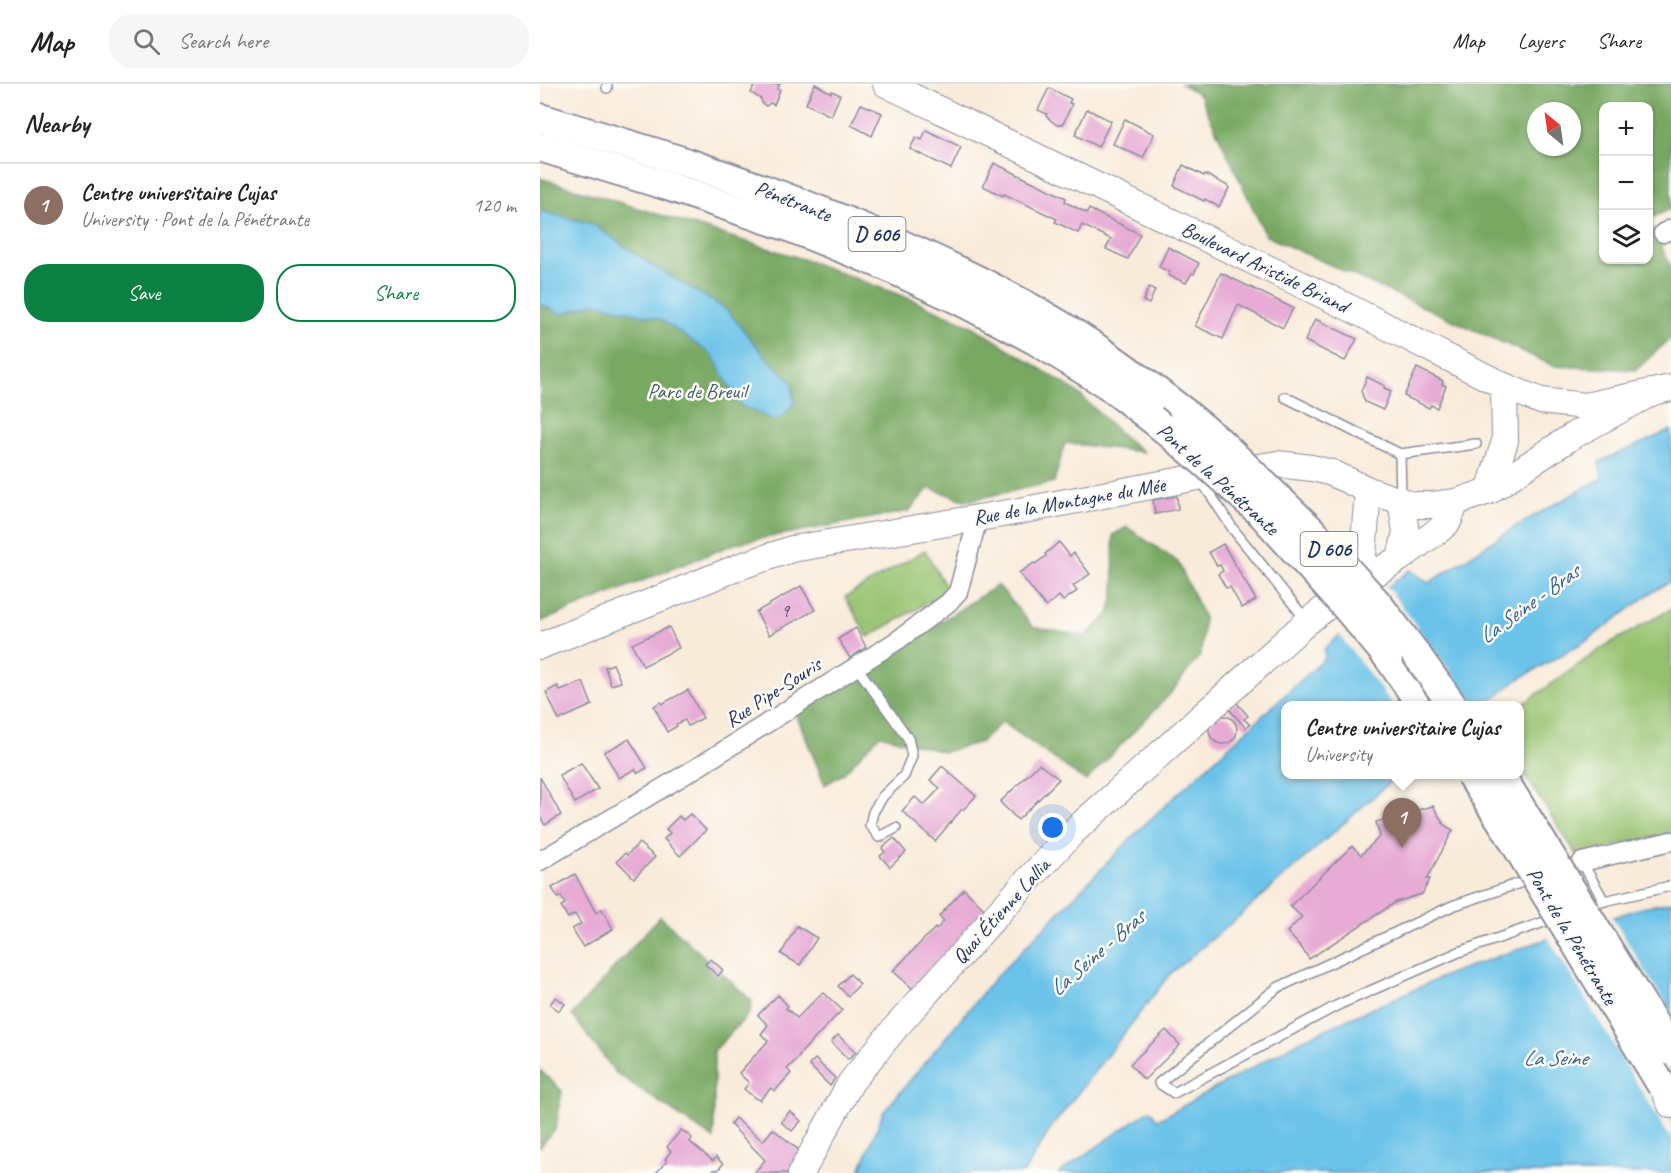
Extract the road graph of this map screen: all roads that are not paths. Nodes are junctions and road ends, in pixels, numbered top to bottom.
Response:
1 (886, 84) edge
2 (540, 118) edge
3 (540, 147) edge
4 (1504, 387) junction
5 (1662, 390) edge
6 (1285, 397) dead end
7 (1184, 412) joint
8 (1152, 419) joint
9 (1476, 444) dead end
10 (1400, 454) junction
11 (1198, 477) junction
12 (1368, 490) junction
13 (1489, 491) junction
14 (1401, 501) junction
15 (1456, 502) junction
16 (978, 518) junction
17 (1400, 558) junction
18 (1350, 589) junction
19 (1307, 622) junction
20 (540, 646) edge
21 (856, 666) junction
22 (1419, 701) edge
23 (1450, 701) edge
24 (1473, 779) edge
25 (1503, 779) edge
26 (896, 828) dead end
27 (1671, 841) edge
28 (540, 861) edge
29 (1582, 862) junction
30 (1671, 886) edge
31 (1604, 901) junction
32 (1671, 1052) edge
33 (1668, 1097) edge
34 (801, 1173) edge

1 - 4 street, Boulevard Aristide Briand
2 - 7 main road, Pénétrante / D 606
3 - 8 main road, Pénétrante / D 606
4 - 5 street, Boulevard Aristide Briand
4 - 13 street
5 - 13 street, Rue de la Montagne du Mée
6 - 10 lane
7 - 23 main road, Pont de la Pénétrante / D 606, bridge
8 - 22 main road, Pont de la Pénétrante / D 606, bridge
9 - 10 lane
10 - 14 lane
11 - 12 street, Rue de la Montagne du Mée
11 - 16 street, Rue de la Montagne du Mée
11 - 19 lane
12 - 14 street, Rue de la Montagne du Mée
12 - 18 street
13 - 15 street, Rue de la Montagne du Mée
14 - 15 street, Rue de la Montagne du Mée
14 - 17 street
15 - 17 street, Quai Étienne Lallia
16 - 20 street, Rue de la Montagne du Mée
16 - 21 street, Rue Pipe-Souris
17 - 18 street, Quai Étienne Lallia
18 - 19 street, Quai Étienne Lallia
19 - 34 street, Quai Étienne Lallia
21 - 26 lane
21 - 28 street, Rue Pipe-Souris
24 - 33 main road, Pont de la Pénétrante, bridge
25 - 32 main road, Pont de la Pénétrante, bridge
27 - 29 street
29 - 31 lane
29 - 31 lane
30 - 31 lane

